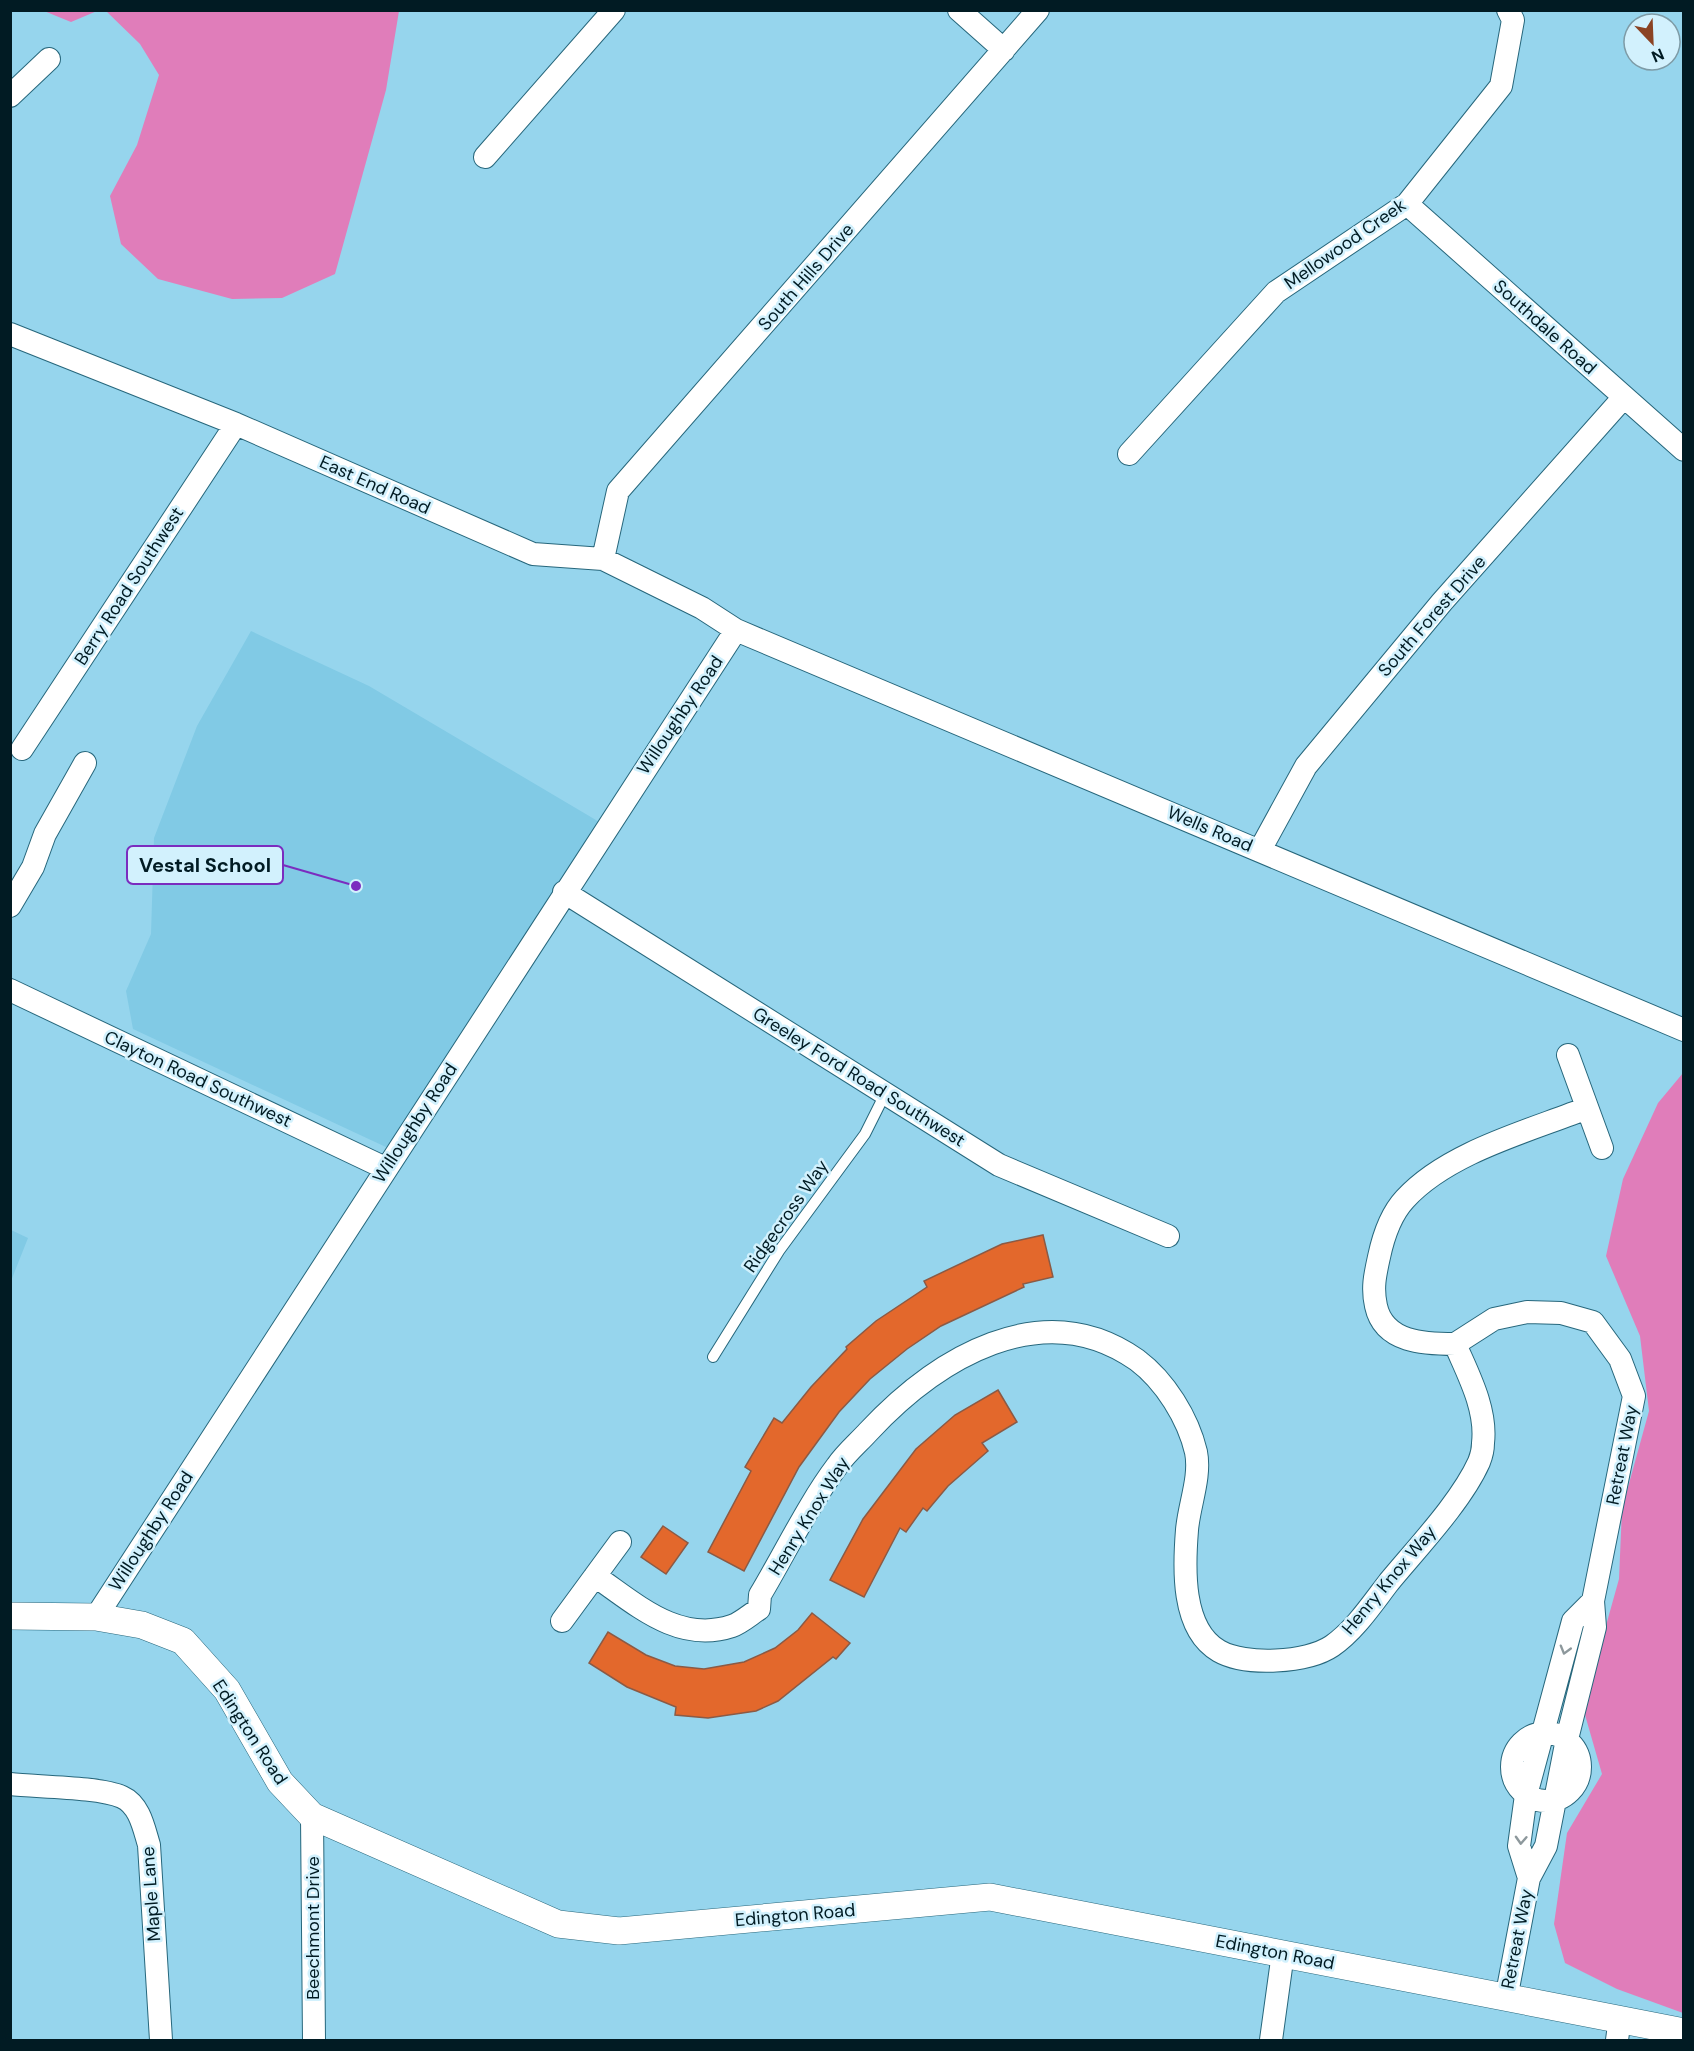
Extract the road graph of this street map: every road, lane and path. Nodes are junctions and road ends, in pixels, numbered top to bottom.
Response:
1 (614, 10) edge
2 (959, 10) edge
3 (1038, 10) edge
4 (1508, 10) edge
5 (1004, 50) junction
6 (49, 58) dead end
7 (10, 96) edge
8 (485, 157) dead end
9 (1407, 204) junction
10 (10, 334) edge
11 (1624, 398) junction
12 (236, 424) junction
13 (1683, 450) edge
14 (1129, 454) dead end
15 (603, 559) junction
16 (736, 630) junction
17 (22, 749) dead end
18 (85, 763) dead end
19 (1260, 850) junction
20 (564, 892) junction
21 (10, 906) edge
22 (10, 990) edge
23 (1683, 1030) edge
24 (1568, 1055) dead end
25 (885, 1094) junction
26 (1587, 1108) junction
27 (1602, 1148) dead end
28 (386, 1168) junction
29 (1168, 1236) dead end
30 (1455, 1344) junction
31 (712, 1358) dead end
32 (620, 1542) dead end
33 (595, 1576) junction
34 (1593, 1601) junction
35 (10, 1616) edge
36 (96, 1617) junction
37 (562, 1621) dead end
38 (1542, 1733) junction
39 (1567, 1739) junction
40 (10, 1784) edge
41 (1526, 1795) junction
42 (1553, 1800) junction
43 (312, 1816) junction
44 (1529, 1878) junction
45 (1283, 1953) junction
46 (1506, 1999) junction
47 (1619, 2029) edge
48 (1683, 2032) edge
49 (161, 2040) edge
50 (314, 2040) edge
51 (1271, 2040) edge

1 - 8 street
2 - 5 street
3 - 5 street, South Hills Drive
4 - 9 street, Mellowood Creek
5 - 15 street, South Hills Drive
6 - 7 street
9 - 11 street, Southdale Road
9 - 14 street, Mellowood Creek
10 - 12 street, East End Road
11 - 13 street, Southdale Road
11 - 19 street, South Forest Drive
12 - 15 street, East End Road
12 - 17 street, Berry Road Southwest
15 - 16 street, East End Road
16 - 19 street, Wells Road
16 - 20 street, Willoughby Road
18 - 21 street
19 - 23 street, Wells Road
20 - 25 street, Greeley Ford Road Southwest
20 - 28 street, Willoughby Road
22 - 28 street, Clayton Road Southwest
24 - 26 street
25 - 29 street, Greeley Ford Road Southwest
25 - 31 lane, Ridgecross Way
26 - 27 street
26 - 30 street
28 - 36 street, Willoughby Road
30 - 33 street, Henry Knox Way
30 - 34 street, Retreat Way
32 - 33 street
33 - 37 street
34 -> 38 street, Retreat Way
34 - 39 street, Retreat Way
35 - 36 street, Edington Road
36 - 43 street, Edington Road
38 - 39 street
38 - 41 street, Retreat Way
39 - 42 street
40 - 49 street, Maple Lane
41 - 42 street
41 -> 44 street, Retreat Way
42 - 44 street, Retreat Way
43 - 45 street, Edington Road
43 - 50 street, Beechmont Drive
44 - 46 street, Retreat Way
45 - 46 street, Edington Road
45 - 51 street
46 - 47 street, Edington Road
47 - 48 street, Edington Road

